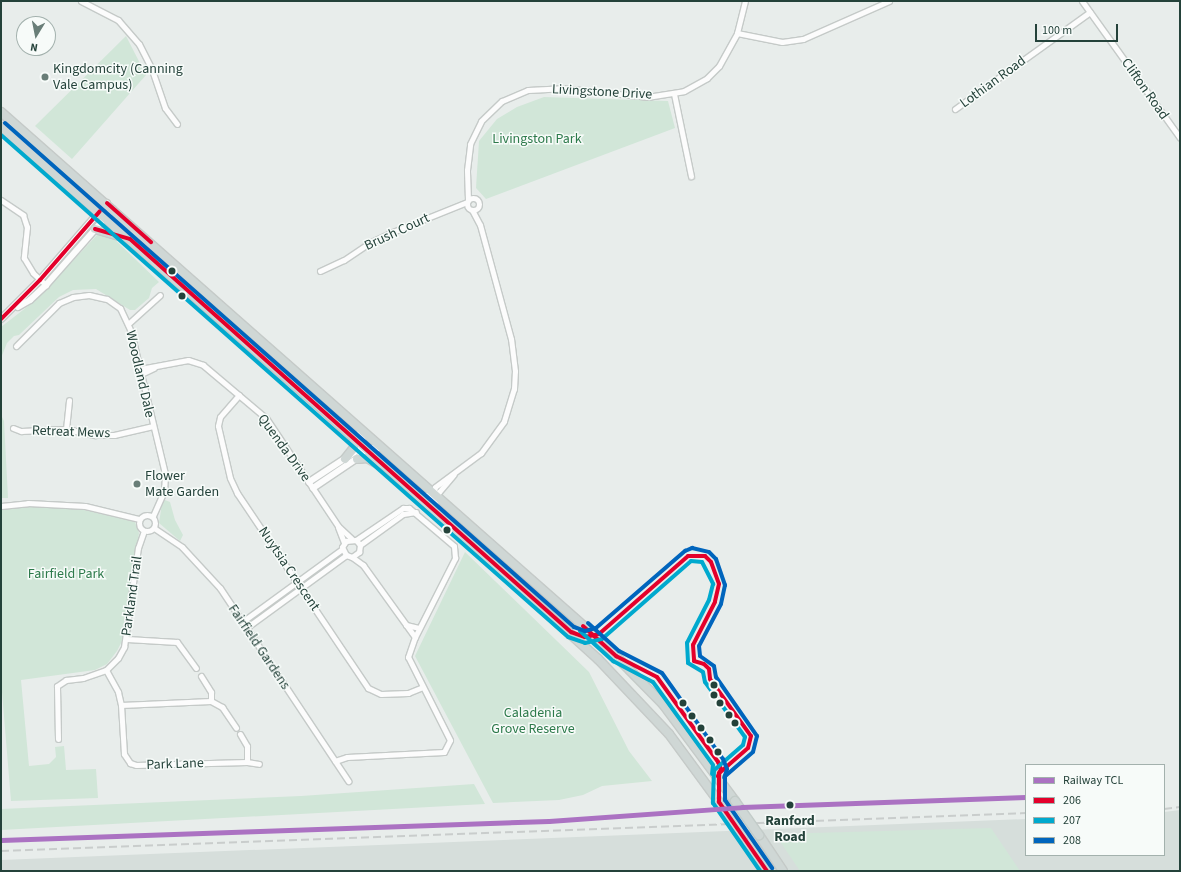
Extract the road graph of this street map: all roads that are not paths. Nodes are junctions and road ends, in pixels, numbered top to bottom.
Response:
1 (81, 1) edge
2 (745, 1) edge
3 (889, 1) edge
4 (1082, 1) edge
5 (1090, 12) junction
6 (737, 33) junction
7 (674, 94) junction
8 (955, 109) dead end
9 (1, 112) edge
10 (177, 124) dead end
11 (1, 127) edge
12 (1180, 138) edge
13 (691, 176) dead end
14 (468, 185) junction
15 (477, 198) junction
16 (1, 200) edge
17 (467, 201) junction
18 (110, 206) junction
19 (479, 206) junction
20 (454, 208) junction
21 (470, 209) junction
22 (102, 215) junction
23 (480, 225) junction
24 (95, 229) junction
25 (130, 239) junction
26 (320, 271) dead end
27 (40, 280) junction
28 (46, 284) junction
29 (160, 295) dead end
30 (9, 311) junction
31 (1, 319) edge
32 (128, 324) junction
33 (16, 346) dead end
34 (140, 372) junction
35 (239, 395) junction
36 (69, 400) dead end
37 (357, 424) junction
38 (152, 426) junction
39 (13, 428) dead end
40 (66, 429) junction
41 (354, 438) junction
42 (365, 448) junction
43 (384, 448) junction
44 (345, 459) junction
45 (357, 459) junction
46 (454, 474) junction
47 (395, 476) junction
48 (309, 482) junction
49 (313, 488) junction
50 (436, 492) junction
51 (413, 493) junction
52 (2, 505) edge
53 (416, 512) junction
54 (152, 516) junction
55 (139, 519) junction
56 (443, 519) junction
57 (338, 526) junction
58 (154, 528) junction
59 (144, 531) junction
60 (354, 540) junction
61 (344, 543) junction
62 (360, 545) junction
63 (342, 549) junction
64 (359, 552) junction
65 (346, 555) junction
66 (352, 557) junction
67 (363, 565) junction
68 (297, 582) junction
69 (301, 588) junction
70 (242, 622) junction
71 (406, 625) junction
72 (246, 628) junction
73 (419, 628) junction
74 (415, 637) junction
75 (127, 638) junction
76 (196, 668) dead end
77 (106, 670) junction
78 (201, 676) dead end
79 (423, 687) junction
80 (211, 701) junction
81 (122, 705) junction
82 (236, 728) dead end
83 (240, 734) dead end
84 (58, 738) dead end
85 (335, 761) junction
86 (247, 762) junction
87 (259, 764) dead end
88 (348, 781) dead end
89 (767, 871) edge
90 (783, 871) edge

1 - 10 street
2 - 6 street, Livingstone Drive
3 - 6 street
4 - 5 street, Clifton Road
5 - 8 street, Lothian Road
5 - 12 street, Clifton Road
6 - 7 street, Livingstone Drive
7 - 13 street
7 - 14 street, Livingstone Drive
9 - 18 main road
11 - 22 main road
14 - 15 street
14 - 17 street, Livingstone Drive
15 - 17 street, Brush Court
15 - 19 street
16 - 27 street
17 - 20 street, Brush Court
17 - 21 street, Livingstone Drive
18 - 22 street
18 - 37 main road
19 - 21 street
19 - 23 street
20 - 21 street, Brush Court
20 - 26 street, Brush Court
21 - 23 street
22 - 24 street
22 - 25 main road
22 - 27 street
23 - 46 street
24 - 25 main road
24 - 28 street
25 - 41 main road
27 - 28 street
27 - 30 street
28 - 30 street
29 - 32 street
30 - 31 street
32 - 33 street, Woodland Dale
32 - 34 street, Woodland Dale
34 - 35 street, Quenda Drive
34 - 38 street, Woodland Dale
35 - 48 street, Quenda Drive
35 - 68 street, Nuytsia Crescent
36 - 40 street
37 - 42 street
37 - 43 main road
38 - 40 street, Retreat Mews
38 - 54 street, Woodland Dale
39 - 40 street, Retreat Mews
41 - 42 main road
41 - 44 main road
42 - 43 street
42 - 44 street
42 - 45 street
42 - 47 main road
43 - 50 main road
44 - 48 street
45 - 47 main road
45 - 49 street
46 - 50 street
46 - 50 street
47 - 51 main road
48 - 49 street, Quenda Drive
49 - 57 street, Quenda Drive
50 - 51 street
50 - 56 street
50 - 90 main road, bridge
51 - 56 main road
52 - 55 street
53 - 60 street
53 - 62 street
53 - 73 street
54 - 55 street
54 - 58 street
55 - 59 street
56 - 89 main road, bridge
57 - 60 street, Quenda Drive
57 - 61 street, Quenda Drive
58 - 59 street
58 - 70 street, Fairfield Gardens
59 - 75 street, Parkland Trail
60 - 61 street
60 - 62 street
61 - 63 street
62 - 64 street
63 - 65 street
63 - 68 street
64 - 66 street
64 - 67 street
65 - 66 street
65 - 69 street
66 - 67 street
67 - 71 street
68 - 69 street, Nuytsia Crescent
68 - 70 street
69 - 72 street
69 - 79 street, Nuytsia Crescent
70 - 72 street, Fairfield Gardens
71 - 73 street
71 - 74 street
72 - 85 street, Fairfield Gardens
73 - 74 street
74 - 79 street
75 - 76 street
75 - 77 street, Parkland Trail
77 - 81 street, Park Lane
77 - 84 street, Parkland Trail
78 - 80 street
79 - 85 street
80 - 81 street
80 - 82 street
81 - 86 street, Park Lane
83 - 86 street
85 - 88 street, Fairfield Gardens
86 - 87 street, Park Lane

